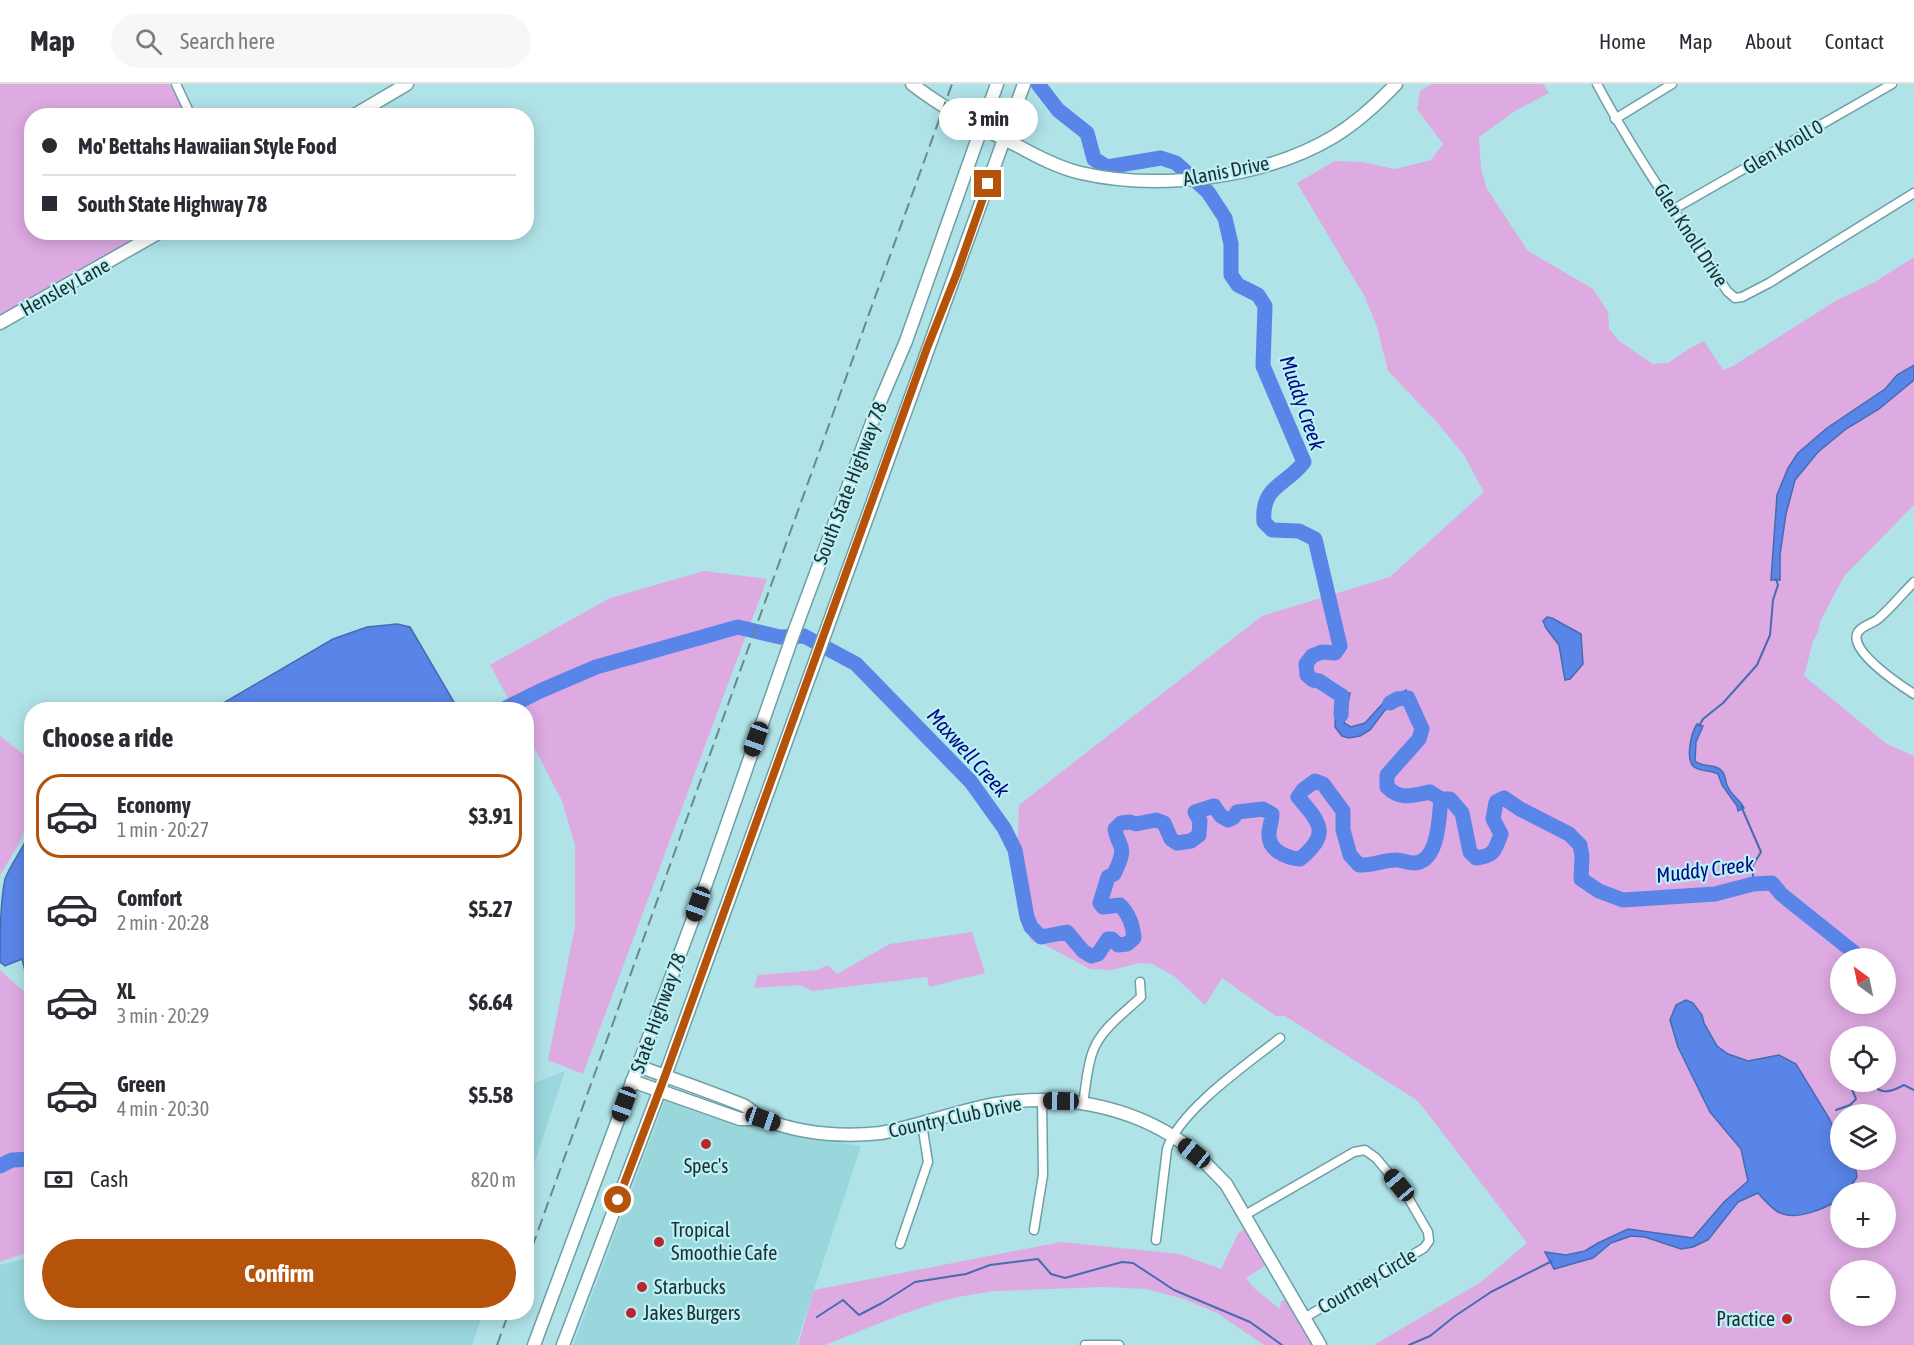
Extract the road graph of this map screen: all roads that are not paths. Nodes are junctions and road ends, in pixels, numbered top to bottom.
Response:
1 (176, 84) edge
2 (407, 84) edge
3 (912, 84) edge
4 (997, 84) edge
5 (1396, 84) edge
6 (1597, 84) edge
7 (1672, 84) edge
8 (1892, 84) edge
9 (1023, 88) edge
10 (187, 108) edge
11 (366, 108) edge
12 (1616, 119) junction
13 (981, 128) junction
14 (1004, 139) junction
15 (1914, 194) edge
16 (1674, 209) junction
17 (146, 240) edge
18 (0, 323) edge
19 (1914, 582) edge
20 (1914, 694) edge
21 (706, 884) joint
22 (733, 890) joint
23 (1140, 982) dead end
24 (1280, 1038) dead end
25 (638, 1066) junction
26 (665, 1076) junction
27 (632, 1082) junction
28 (660, 1091) junction
29 (725, 1099) junction
30 (1042, 1100) junction
31 (1083, 1103) junction
32 (720, 1112) junction
33 (763, 1119) junction
34 (922, 1124) junction
35 (1173, 1137) junction
36 (1245, 1215) junction
37 (1034, 1230) dead end
38 (1156, 1240) dead end
39 (900, 1244) dead end
40 (557, 1281) junction
41 (1304, 1317) junction
42 (534, 1345) edge
43 (542, 1345) edge
44 (563, 1345) edge
45 (1085, 1345) edge
46 (1119, 1345) edge
47 (1320, 1345) edge

1 - 10 street
2 - 11 main road
3 - 13 main road, Alanis Drive
4 - 13 main road, South State Highway 78
5 - 14 main road, Alanis Drive
6 - 12 street, Glen Knoll Drive
7 - 12 street
8 - 16 street, Glen Knoll 0
9 - 14 main road, South State Highway 78
12 - 16 street, Glen Knoll Drive
13 - 14 main road, Alanis Drive
13 - 21 main road, South State Highway 78
14 - 22 main road, South State Highway 78
15 - 16 street, Glen Knoll Drive
17 - 18 main road, Hensley Lane
19 - 20 street
21 - 25 main road, State Highway 78
22 - 26 main road, State Highway 78
23 - 31 street
24 - 35 street
25 - 26 main road, Country Club Drive
25 - 27 main road, State Highway 78
26 - 28 main road, State Highway 78
26 - 29 main road, Country Club Drive
27 - 28 main road, Country Club Drive
27 - 40 main road, State Highway 78
28 - 32 main road, Country Club Drive
28 - 44 main road, State Highway 78
29 - 32 main road
29 - 33 main road, Country Club Drive
30 - 31 main road, Country Club Drive
30 - 34 main road, Country Club Drive
30 - 37 street
31 - 35 main road, Country Club Drive
32 - 33 main road, Country Club Drive
33 - 34 main road, Country Club Drive
34 - 39 street
35 - 36 main road, Country Club Drive
35 - 38 street
36 - 41 main road, Country Club Drive
36 - 41 street, Courtney Circle
40 - 42 main road, State Highway 78
40 - 43 main road
41 - 47 main road, Country Club Drive
45 - 46 street

